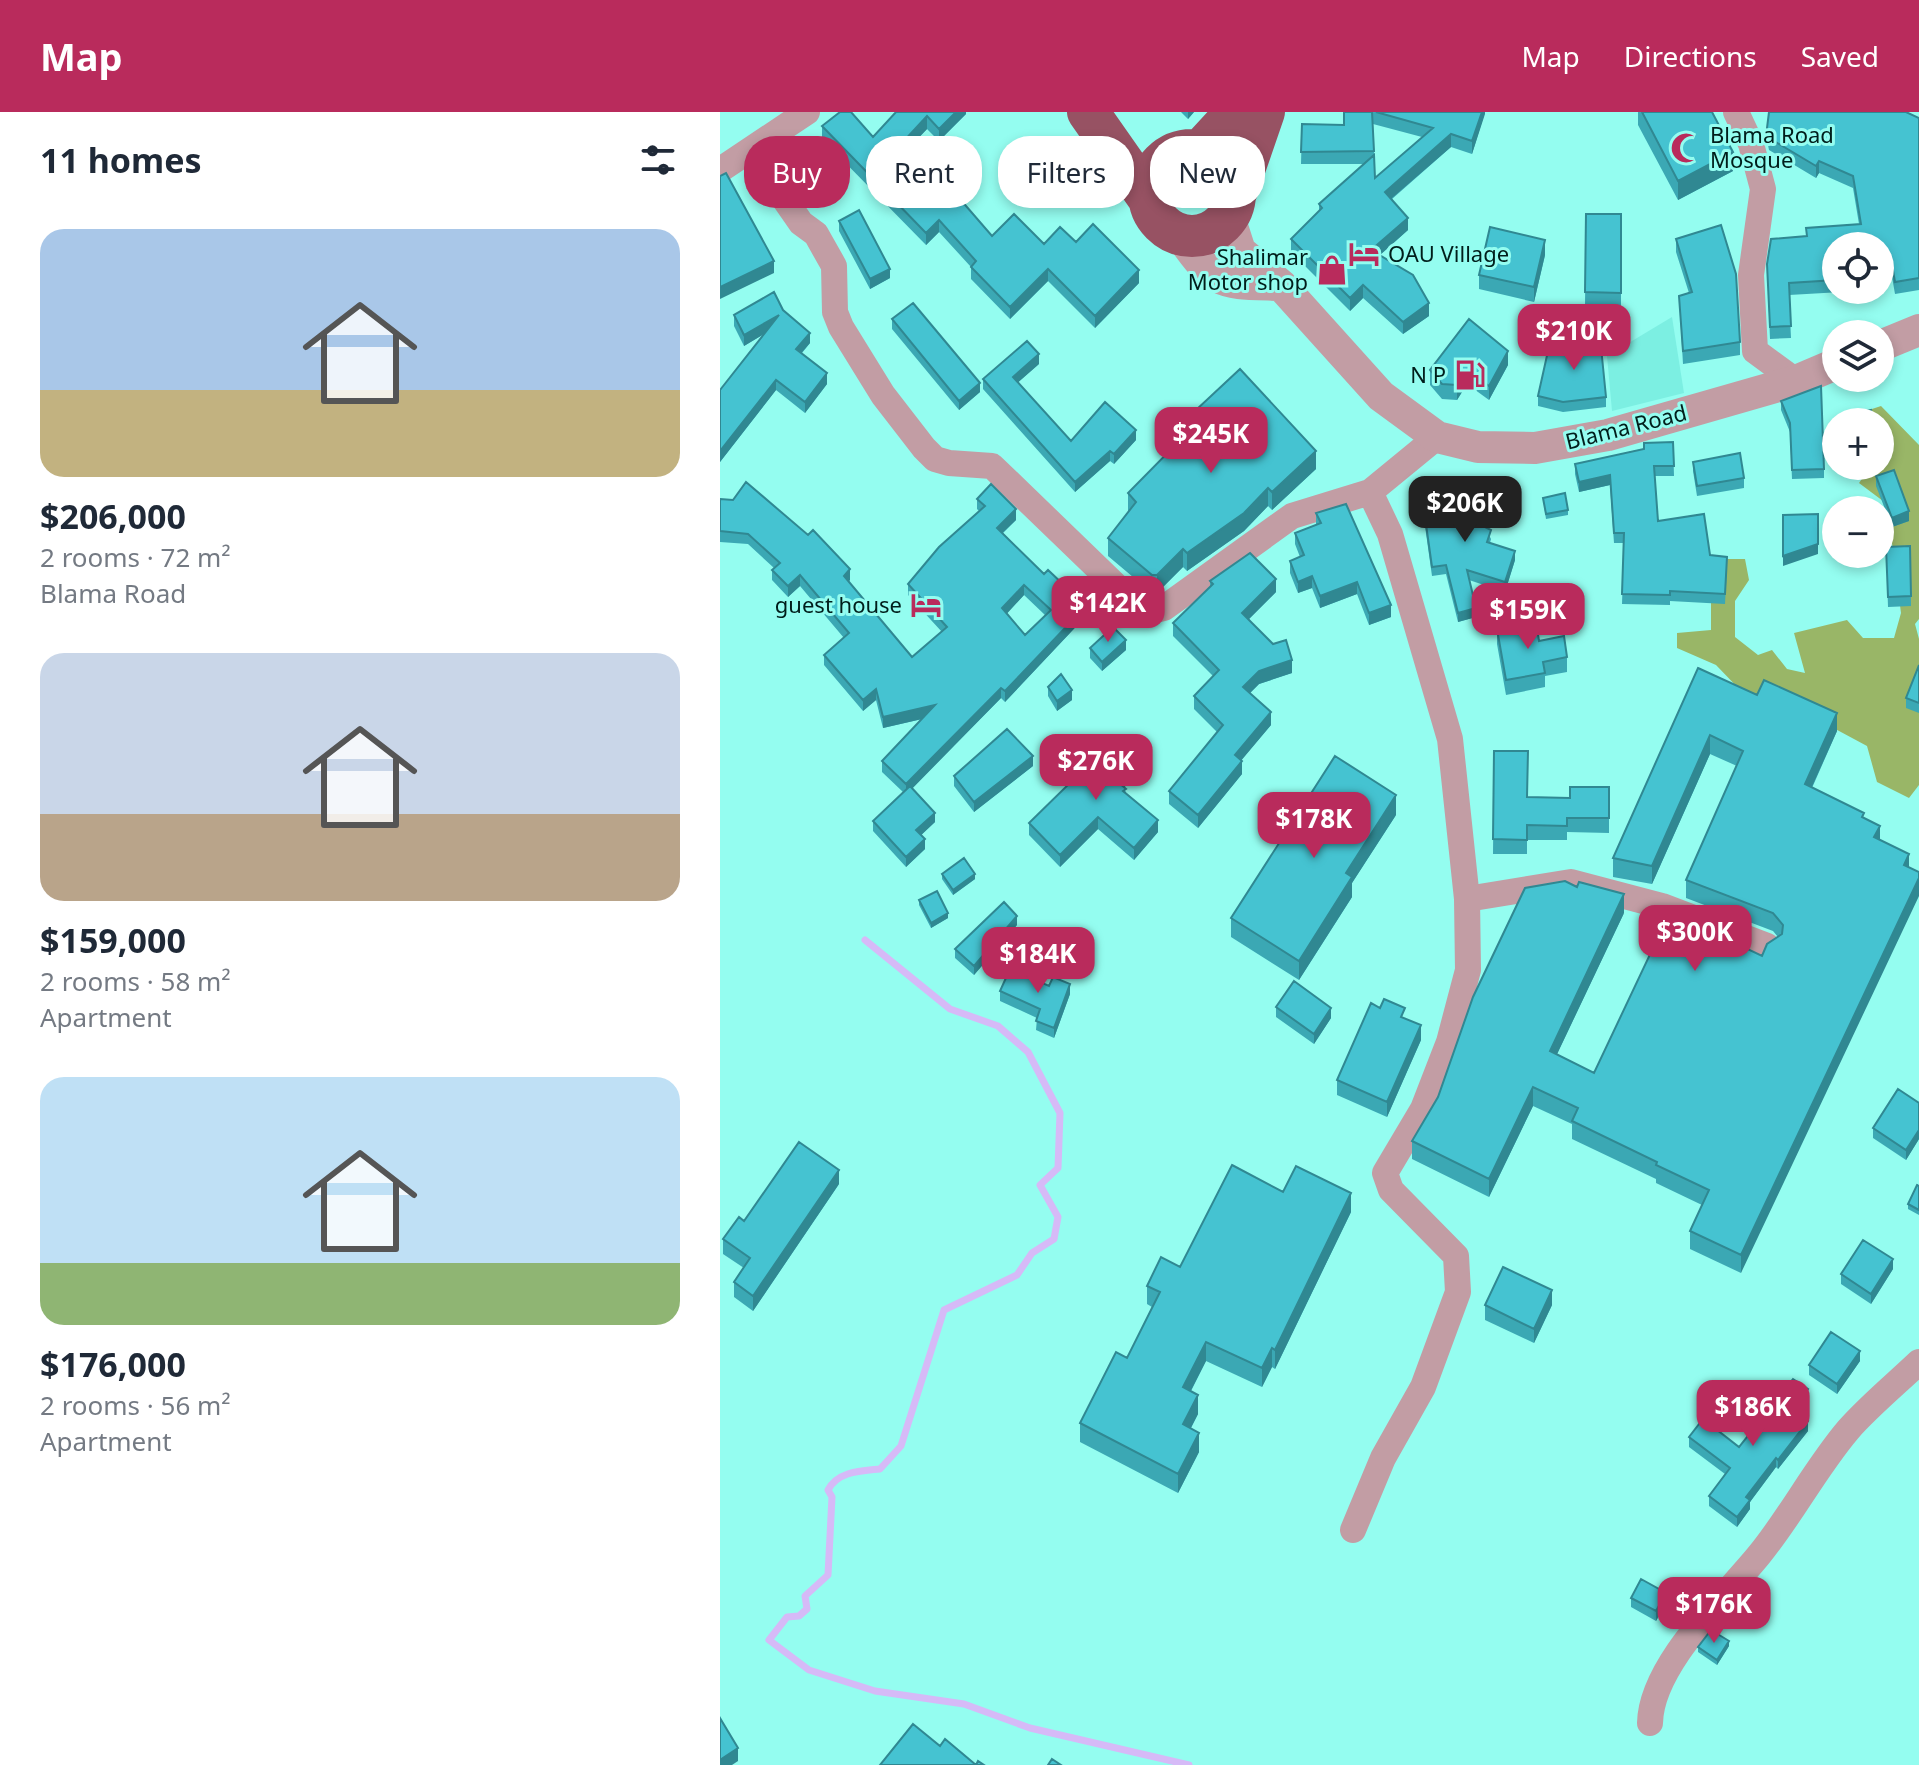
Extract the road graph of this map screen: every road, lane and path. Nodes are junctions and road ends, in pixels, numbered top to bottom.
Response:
1 (807, 112) edge
2 (1089, 112) edge
3 (1236, 112) edge
4 (1264, 112) edge
5 (1736, 112) edge
6 (773, 136) edge
7 (1150, 136) edge
8 (1206, 136) edge
9 (1256, 136) edge
10 (744, 155) edge
11 (720, 170) edge
12 (1150, 180) edge
13 (1149, 199) junction
14 (791, 208) edge
15 (1231, 208) edge
16 (1232, 208) edge
17 (1180, 235) junction
18 (1281, 285) junction
19 (1919, 330) edge
20 (1894, 340) edge
21 (1822, 370) edge
22 (1796, 381) junction
23 (1437, 437) junction
24 (1370, 492) junction
25 (1467, 899) junction
26 (1767, 946) edge
27 (1919, 1362) edge
28 (1353, 1530) dead end
29 (1650, 1723) dead end

1 - 6 street
2 - 7 highway
2 - 13 highway
3 - 8 highway
4 - 9 highway
5 - 22 street
10 - 11 street
12 - 13 highway
13 - 17 highway
14 - 24 street
15 - 17 highway
16 - 18 street, Blama Road
17 - 18 street
18 - 23 street, Blama Road
19 - 20 street
21 - 22 street, Blama Road
22 - 23 street, Blama Road
23 - 24 street
24 - 25 street
25 - 26 street
25 - 28 street
27 - 29 street

